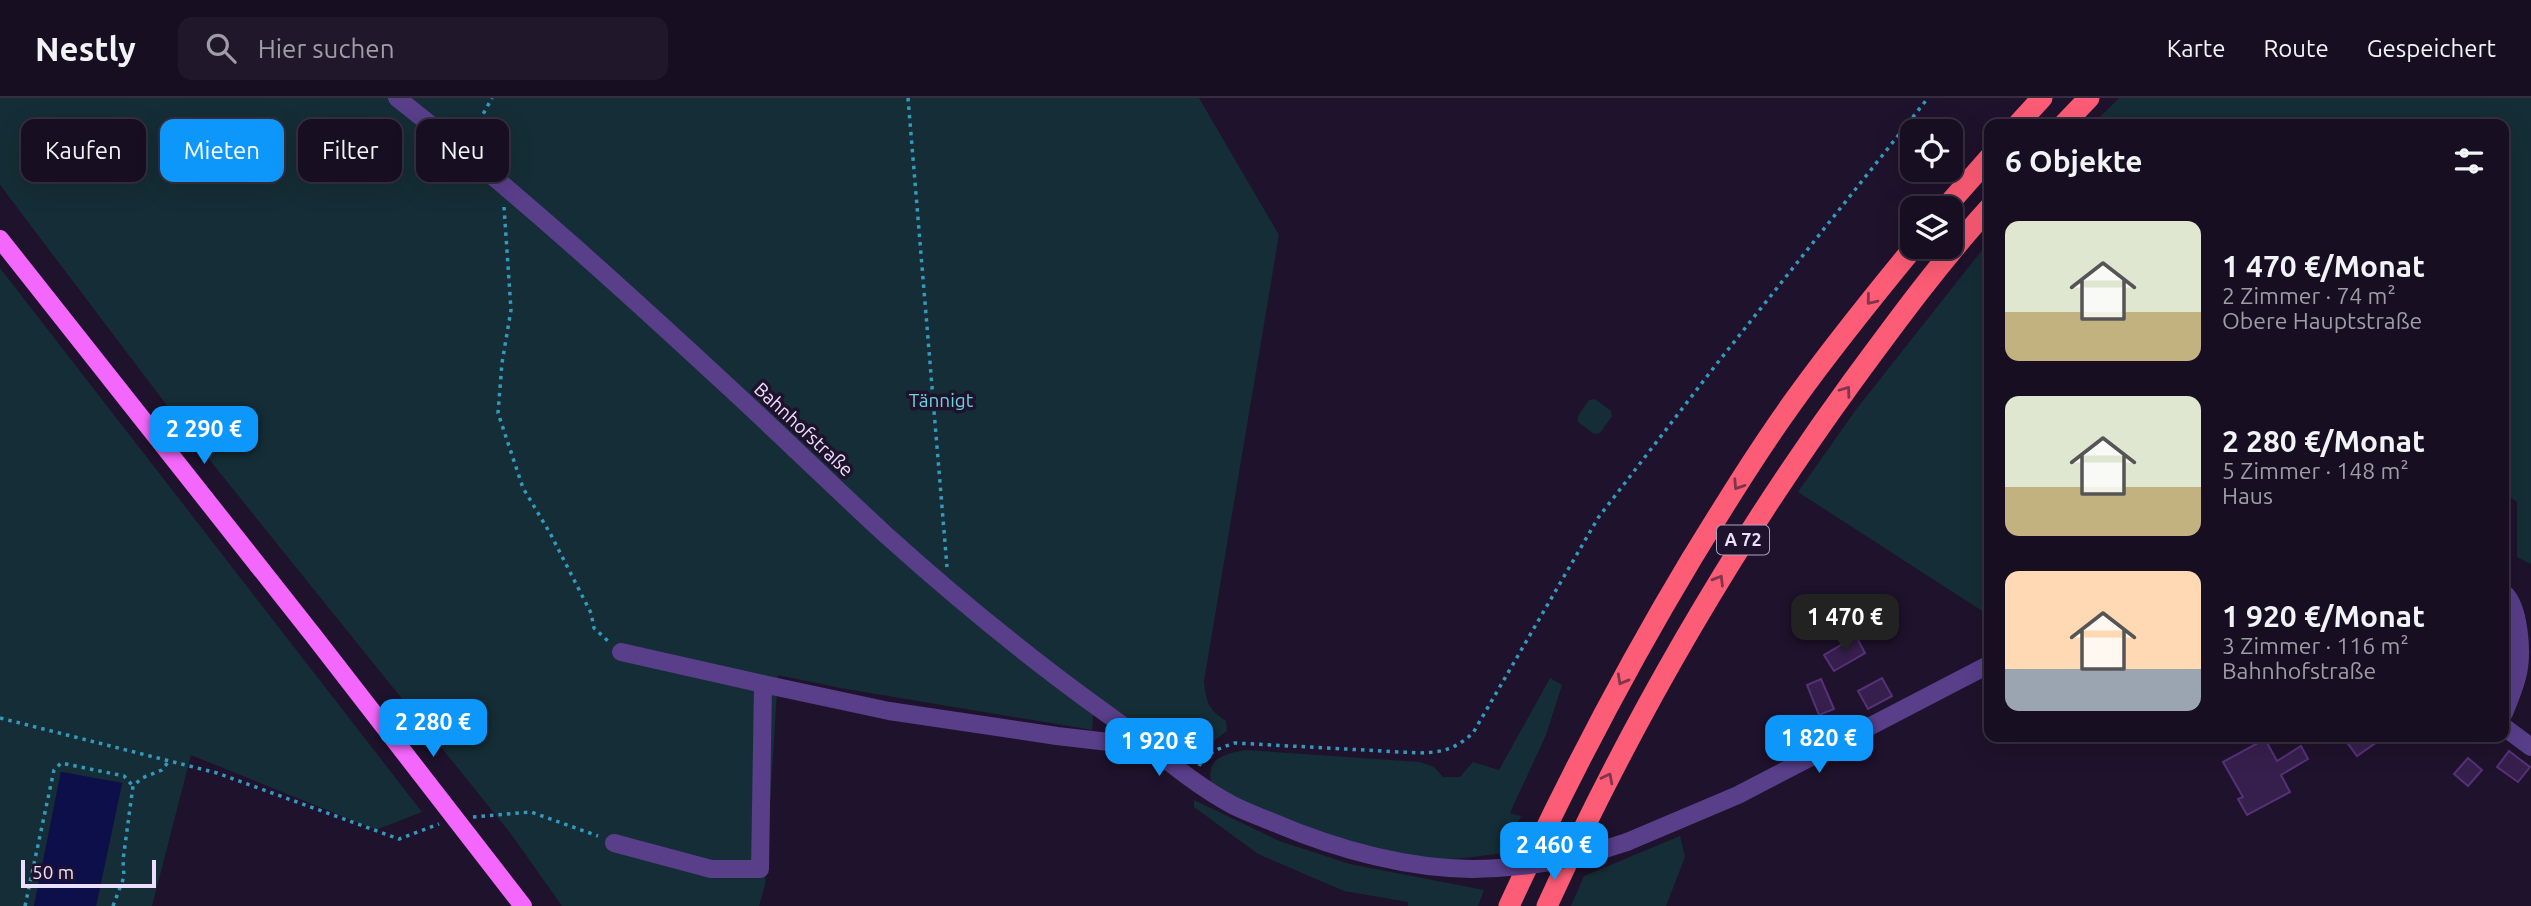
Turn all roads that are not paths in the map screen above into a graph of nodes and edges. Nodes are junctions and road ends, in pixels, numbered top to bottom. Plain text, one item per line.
1 (397, 98) edge
2 (2042, 98) edge
3 (2089, 98) edge
4 (2023, 119) edge
5 (2069, 119) edge
6 (1984, 164) edge
7 (1956, 196) edge
8 (1984, 214) edge
9 (0, 239) edge
10 (1904, 259) edge
11 (2509, 600) edge
12 (621, 652) road end
13 (1984, 667) edge
14 (763, 684) junction
15 (2509, 697) edge
16 (2509, 731) edge
17 (1153, 747) junction
18 (2531, 747) edge
19 (614, 843) road end
20 (523, 906) edge
21 (1509, 906) edge
22 (1547, 906) edge

1 - 17 street, Bahnhofstraße
2 - 4 highway
3 - 5 highway
6 - 7 highway
22 -> 8 highway, A 72
9 - 20 main road
10 -> 21 highway, A 72
11 - 15 street
12 - 14 street
13 - 17 street, Bahnhofstraße, bridge
14 - 17 street
14 - 19 street
16 - 18 street

